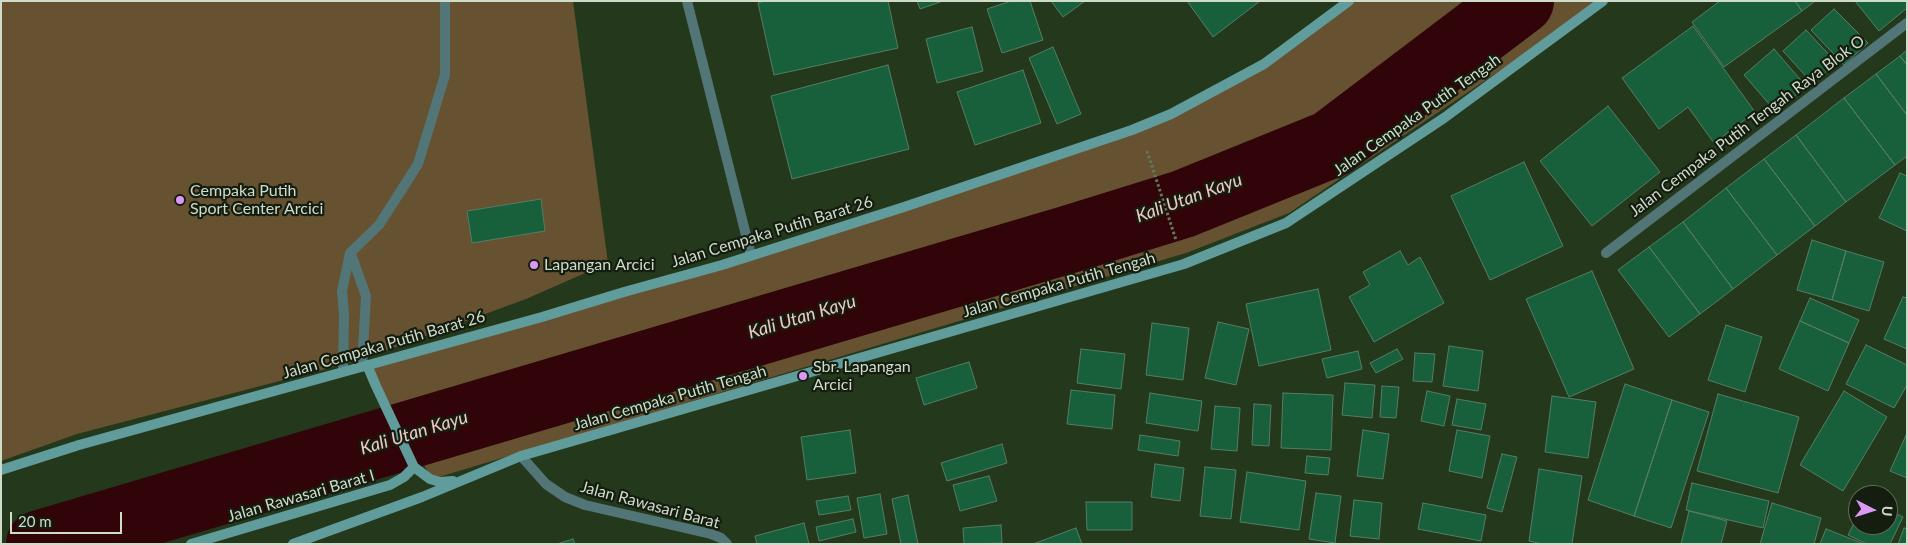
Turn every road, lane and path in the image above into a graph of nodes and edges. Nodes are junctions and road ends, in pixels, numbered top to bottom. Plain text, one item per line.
1 (445, 1) edge
2 (687, 1) edge
3 (1350, 1) edge
4 (1603, 1) edge
5 (1907, 23) edge
6 (1154, 171) dead end
7 (1173, 230) dead end
8 (350, 253) junction
9 (1606, 253) dead end
10 (751, 255) junction
11 (365, 366) junction
12 (343, 371) junction
13 (521, 456) junction
14 (414, 467) junction
15 (1, 470) edge
16 (467, 479) junction
17 (191, 544) edge
18 (293, 544) edge
19 (727, 544) edge

1 - 8 street
2 - 10 street
3 - 10 street, Jalan Cempaka Putih Barat 26
4 - 13 street, Jalan Cempaka Putih Tengah
5 - 9 street, Jalan Cempaka Putih Tengah Raya Blok O
6 - 7 path
8 - 11 street
8 - 12 street
10 - 11 street, Jalan Cempaka Putih Barat 26
11 - 12 street, Jalan Cempaka Putih Barat 26
11 - 14 street
12 - 15 street, Jalan Cempaka Putih Barat 26
13 - 16 street, Jalan Cempaka Putih Tengah
13 - 19 street, Jalan Rawasari Barat
14 - 16 street
14 - 17 street, Jalan Rawasari Barat I
16 - 18 street

